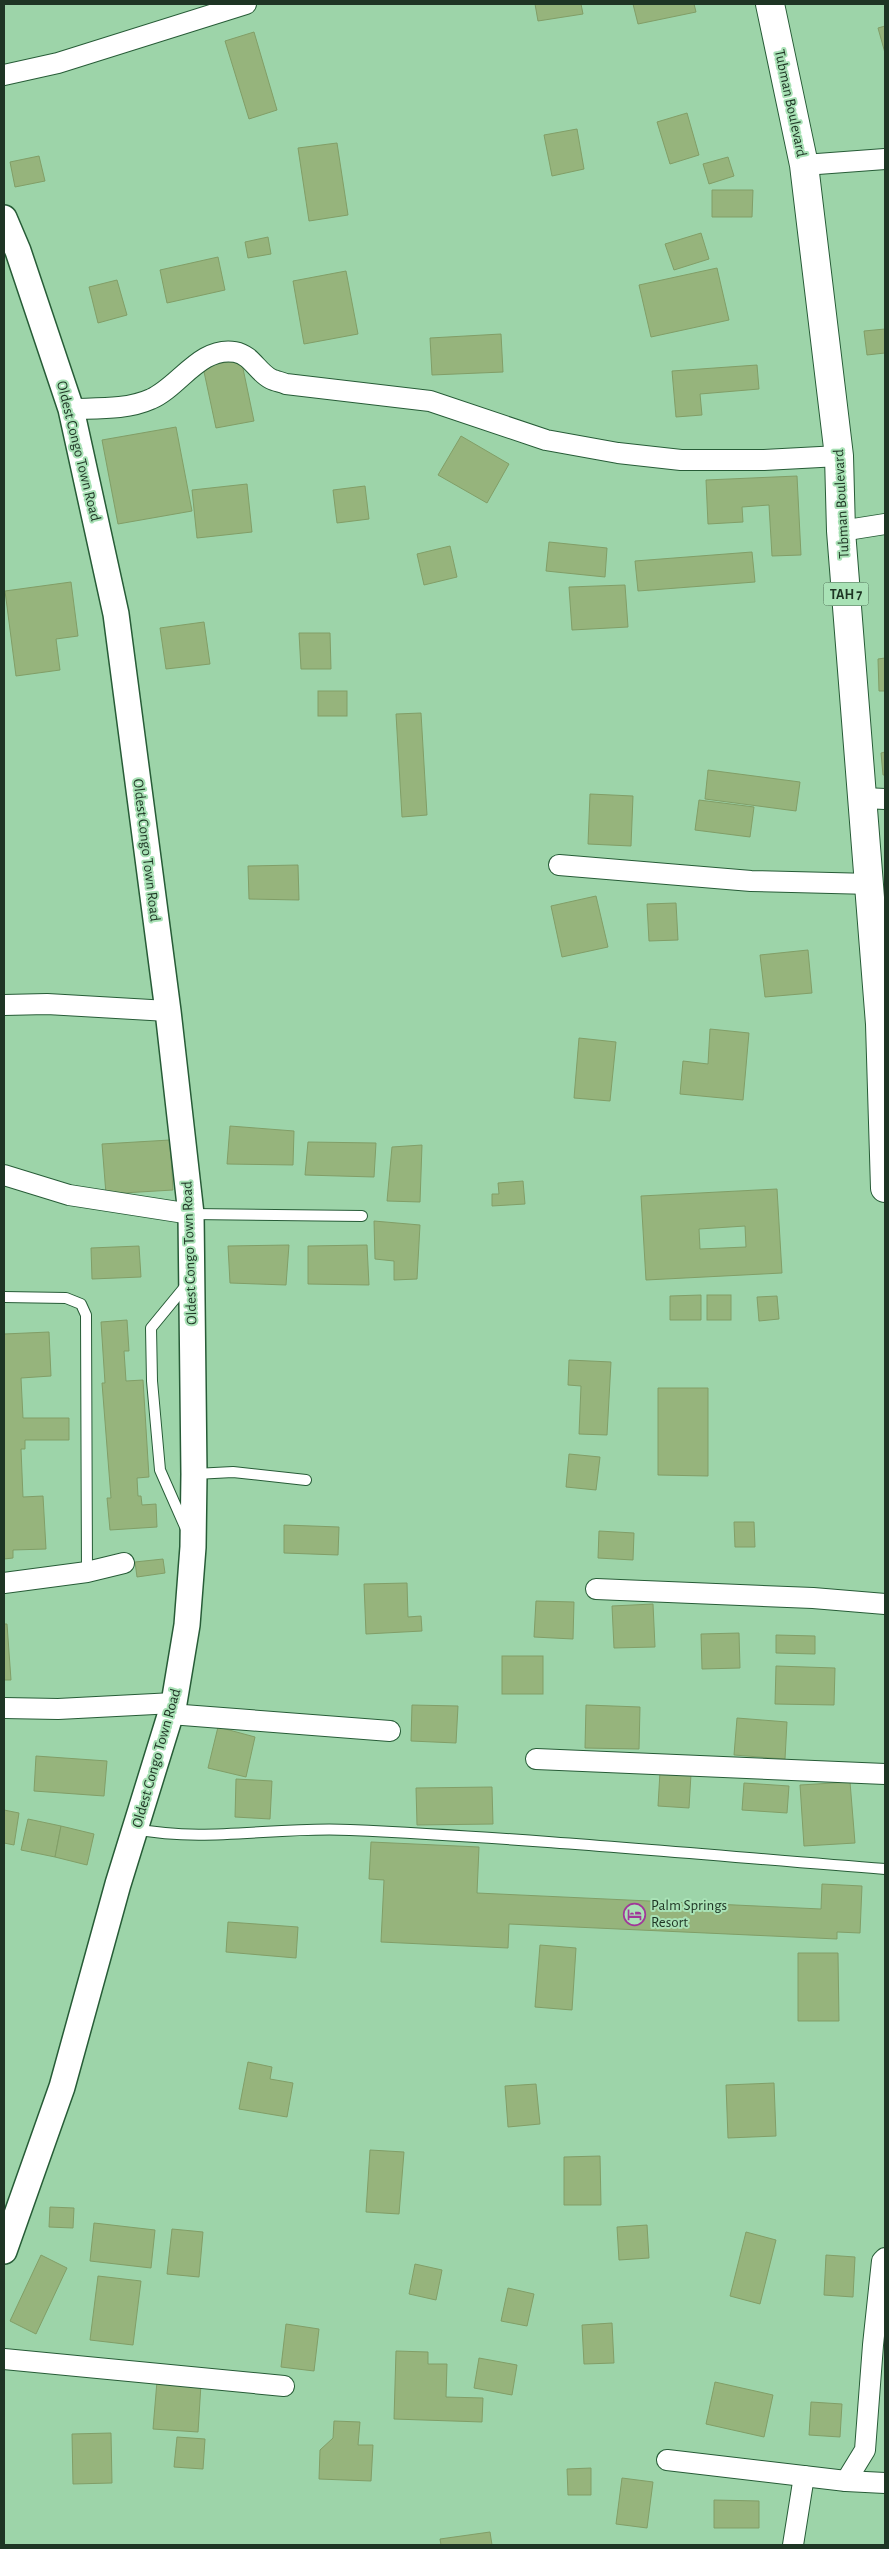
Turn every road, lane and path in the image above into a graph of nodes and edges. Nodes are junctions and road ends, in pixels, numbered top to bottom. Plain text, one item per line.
1 (246, 4) edge
2 (770, 4) edge
3 (4, 75) edge
4 (885, 158) edge
5 (804, 165) junction
6 (4, 218) edge
7 (71, 408) junction
8 (839, 456) junction
9 (885, 524) edge
10 (841, 531) junction
11 (874, 799) edge
12 (559, 865) dead end
13 (871, 884) junction
14 (4, 1005) edge
15 (168, 1011) junction
16 (883, 1025) edge
17 (4, 1175) edge
18 (885, 1188) edge
19 (191, 1214) junction
20 (362, 1216) dead end
21 (192, 1278) junction
22 (4, 1297) edge
23 (194, 1474) junction
24 (306, 1480) dead end
25 (194, 1547) junction
26 (124, 1563) dead end
27 (87, 1572) junction
28 (4, 1583) edge
29 (596, 1589) dead end
30 (885, 1604) edge
31 (4, 1708) edge
32 (172, 1709) junction
33 (390, 1730) dead end
34 (536, 1759) dead end
35 (885, 1774) edge
36 (135, 1829) junction
37 (885, 1869) edge
38 (4, 2251) edge
39 (885, 2258) edge
40 (4, 2359) edge
41 (284, 2386) dead end
42 (667, 2460) dead end
43 (804, 2476) junction
44 (846, 2481) junction
45 (885, 2483) edge
46 (793, 2545) edge

1 - 3 street
2 - 5 highway, Tubman Boulevard / TAH 7
4 - 5 street
5 - 8 highway, Tubman Boulevard / TAH 7
6 - 7 street, Oldest Congo Town Road
7 - 8 street
7 - 15 street, Oldest Congo Town Road
8 - 10 highway, Tubman Boulevard / TAH 7
9 - 10 street
10 - 11 highway, Tubman Boulevard / TAH 7
11 - 13 highway, Tubman Boulevard / TAH 7
12 - 13 street
13 - 16 highway, Tubman Boulevard / TAH 7
14 - 15 street
15 - 19 street, Oldest Congo Town Road
16 - 18 highway, Tubman Boulevard / TAH 7
17 - 19 street
19 - 20 lane
19 - 21 street, Oldest Congo Town Road
21 - 23 street, Oldest Congo Town Road
21 - 25 lane
22 - 27 lane
23 - 24 lane
23 - 25 street, Oldest Congo Town Road
25 - 32 street, Oldest Congo Town Road
26 - 27 street
27 - 28 street
29 - 30 street
31 - 32 street
32 - 33 street
32 - 36 street, Oldest Congo Town Road
34 - 35 street
36 - 37 lane
36 - 38 street, Oldest Congo Town Road
39 - 44 street
40 - 41 street
42 - 43 street
43 - 44 street
43 - 46 street
44 - 45 street

